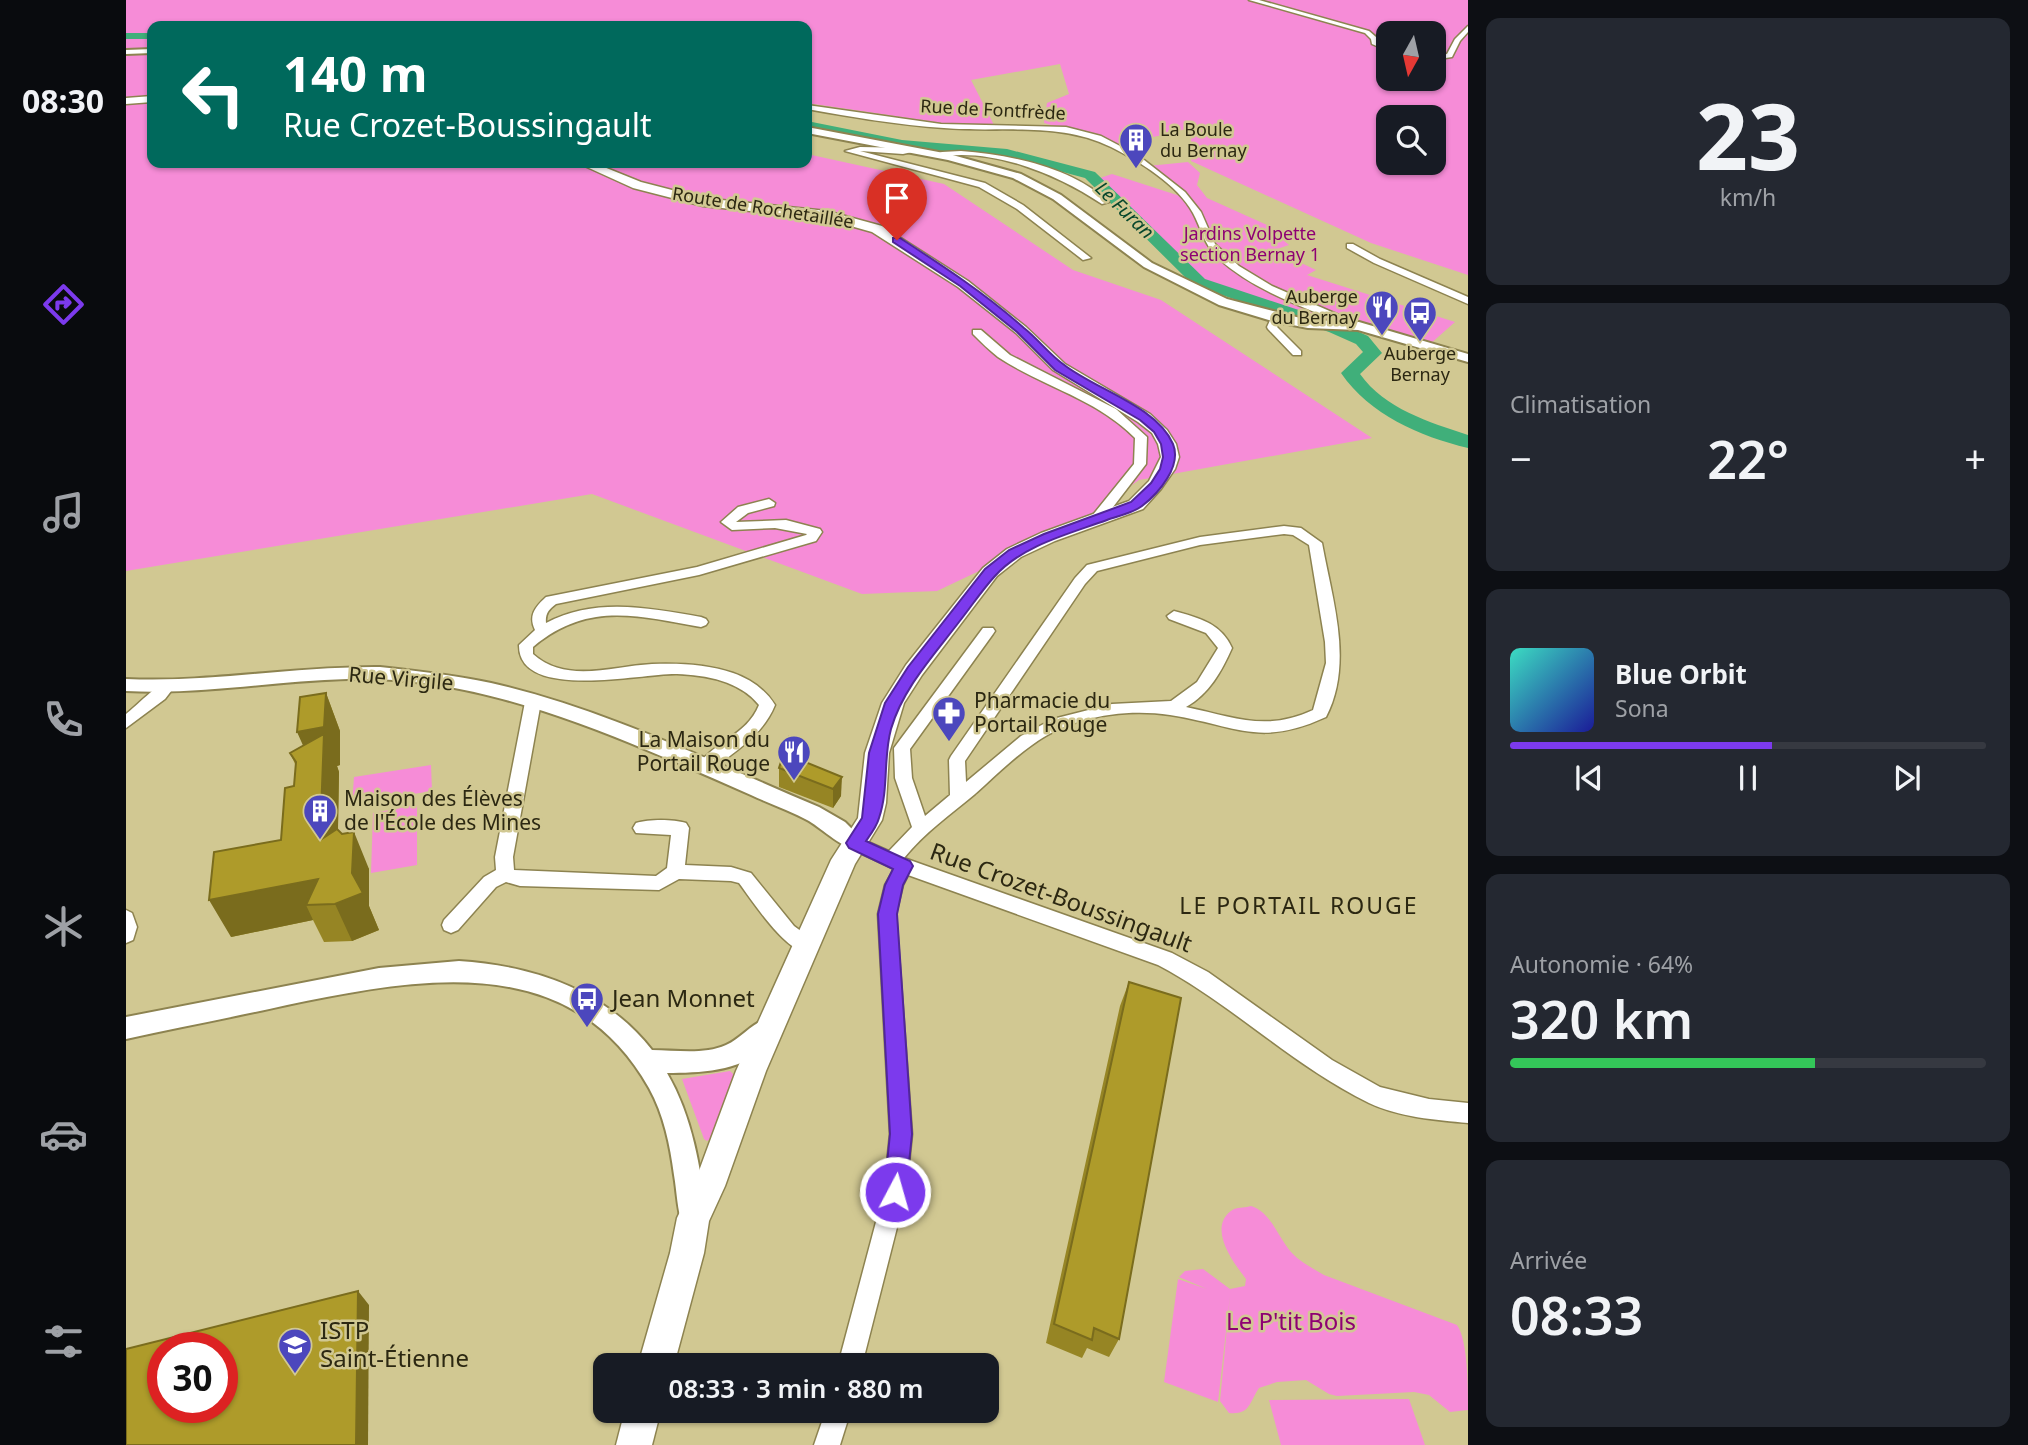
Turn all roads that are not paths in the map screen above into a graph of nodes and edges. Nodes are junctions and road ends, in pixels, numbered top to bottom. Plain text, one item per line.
1 (1252, 0) edge
2 (1468, 28) edge
3 (1376, 44) edge
4 (147, 51) edge
5 (126, 52) edge
6 (1446, 56) edge
7 (147, 100) edge
8 (126, 102) edge
9 (812, 108) edge
10 (812, 131) edge
11 (909, 150) junction
12 (937, 155) junction
13 (596, 168) edge
14 (1105, 202) dead end
15 (1350, 246) dead end
16 (1086, 258) dead end
17 (1468, 300) edge
18 (1276, 318) junction
19 (1359, 326) junction
20 (977, 332) dead end
21 (1297, 353) dead end
22 (1468, 358) edge
23 (769, 503) dead end
24 (1095, 522) junction
25 (1174, 616) dead end
26 (701, 622) dead end
27 (541, 629) junction
28 (988, 631) dead end
29 (126, 685) edge
30 (167, 686) junction
31 (533, 702) junction
32 (1166, 709) junction
33 (126, 722) edge
34 (705, 767) junction
35 (959, 798) junction
36 (921, 827) junction
37 (642, 828) dead end
38 (855, 843) junction
39 (898, 863) junction
40 (676, 872) junction
41 (505, 874) junction
42 (126, 918) edge
43 (451, 925) dead end
44 (126, 935) edge
45 (806, 946) junction
46 (772, 1022) junction
47 (126, 1028) edge
48 (646, 1062) junction
49 (1468, 1113) edge
50 (693, 1218) junction
51 (659, 1353) edge
52 (853, 1353) edge
53 (640, 1423) edge
54 (835, 1423) edge
55 (634, 1445) edge
56 (827, 1445) edge

1 - 3 street
2 - 6 street
4 - 5 street
7 - 8 main road
9 - 19 street, Rue de Fontfrède
10 - 11 street
11 - 12 street
11 - 16 street
12 - 14 street
12 - 18 street
13 - 24 main road, Route de Rochetaillée
15 - 17 street
18 - 19 street
18 - 21 street
19 - 22 street
20 - 24 street
23 - 27 street
24 - 38 main road, Route de Rochetaillée
25 - 32 street
26 - 27 street
27 - 34 street
28 - 36 street
29 - 30 street, Rue Virgile
30 - 31 street, Rue Virgile
30 - 33 street
31 - 34 street, Rue Virgile
31 - 41 street
32 - 35 street
32 - 35 street
34 - 38 street, Rue Virgile
35 - 36 street
36 - 39 street
37 - 40 street
38 - 39 street, Rue Crozet-Boussingault
38 - 45 main road, Route de Rochetaillée
39 - 49 street, Rue Crozet-Boussingault
39 - 52 street
40 - 41 street
40 - 45 street
41 - 43 street
42 - 44 street
45 - 46 main road, Route de Rochetaillée
46 - 48 street
46 - 50 main road, Route de Rochetaillée
47 - 48 street
48 - 50 street
50 - 51 main road
53 - 55 main road
54 - 56 street

